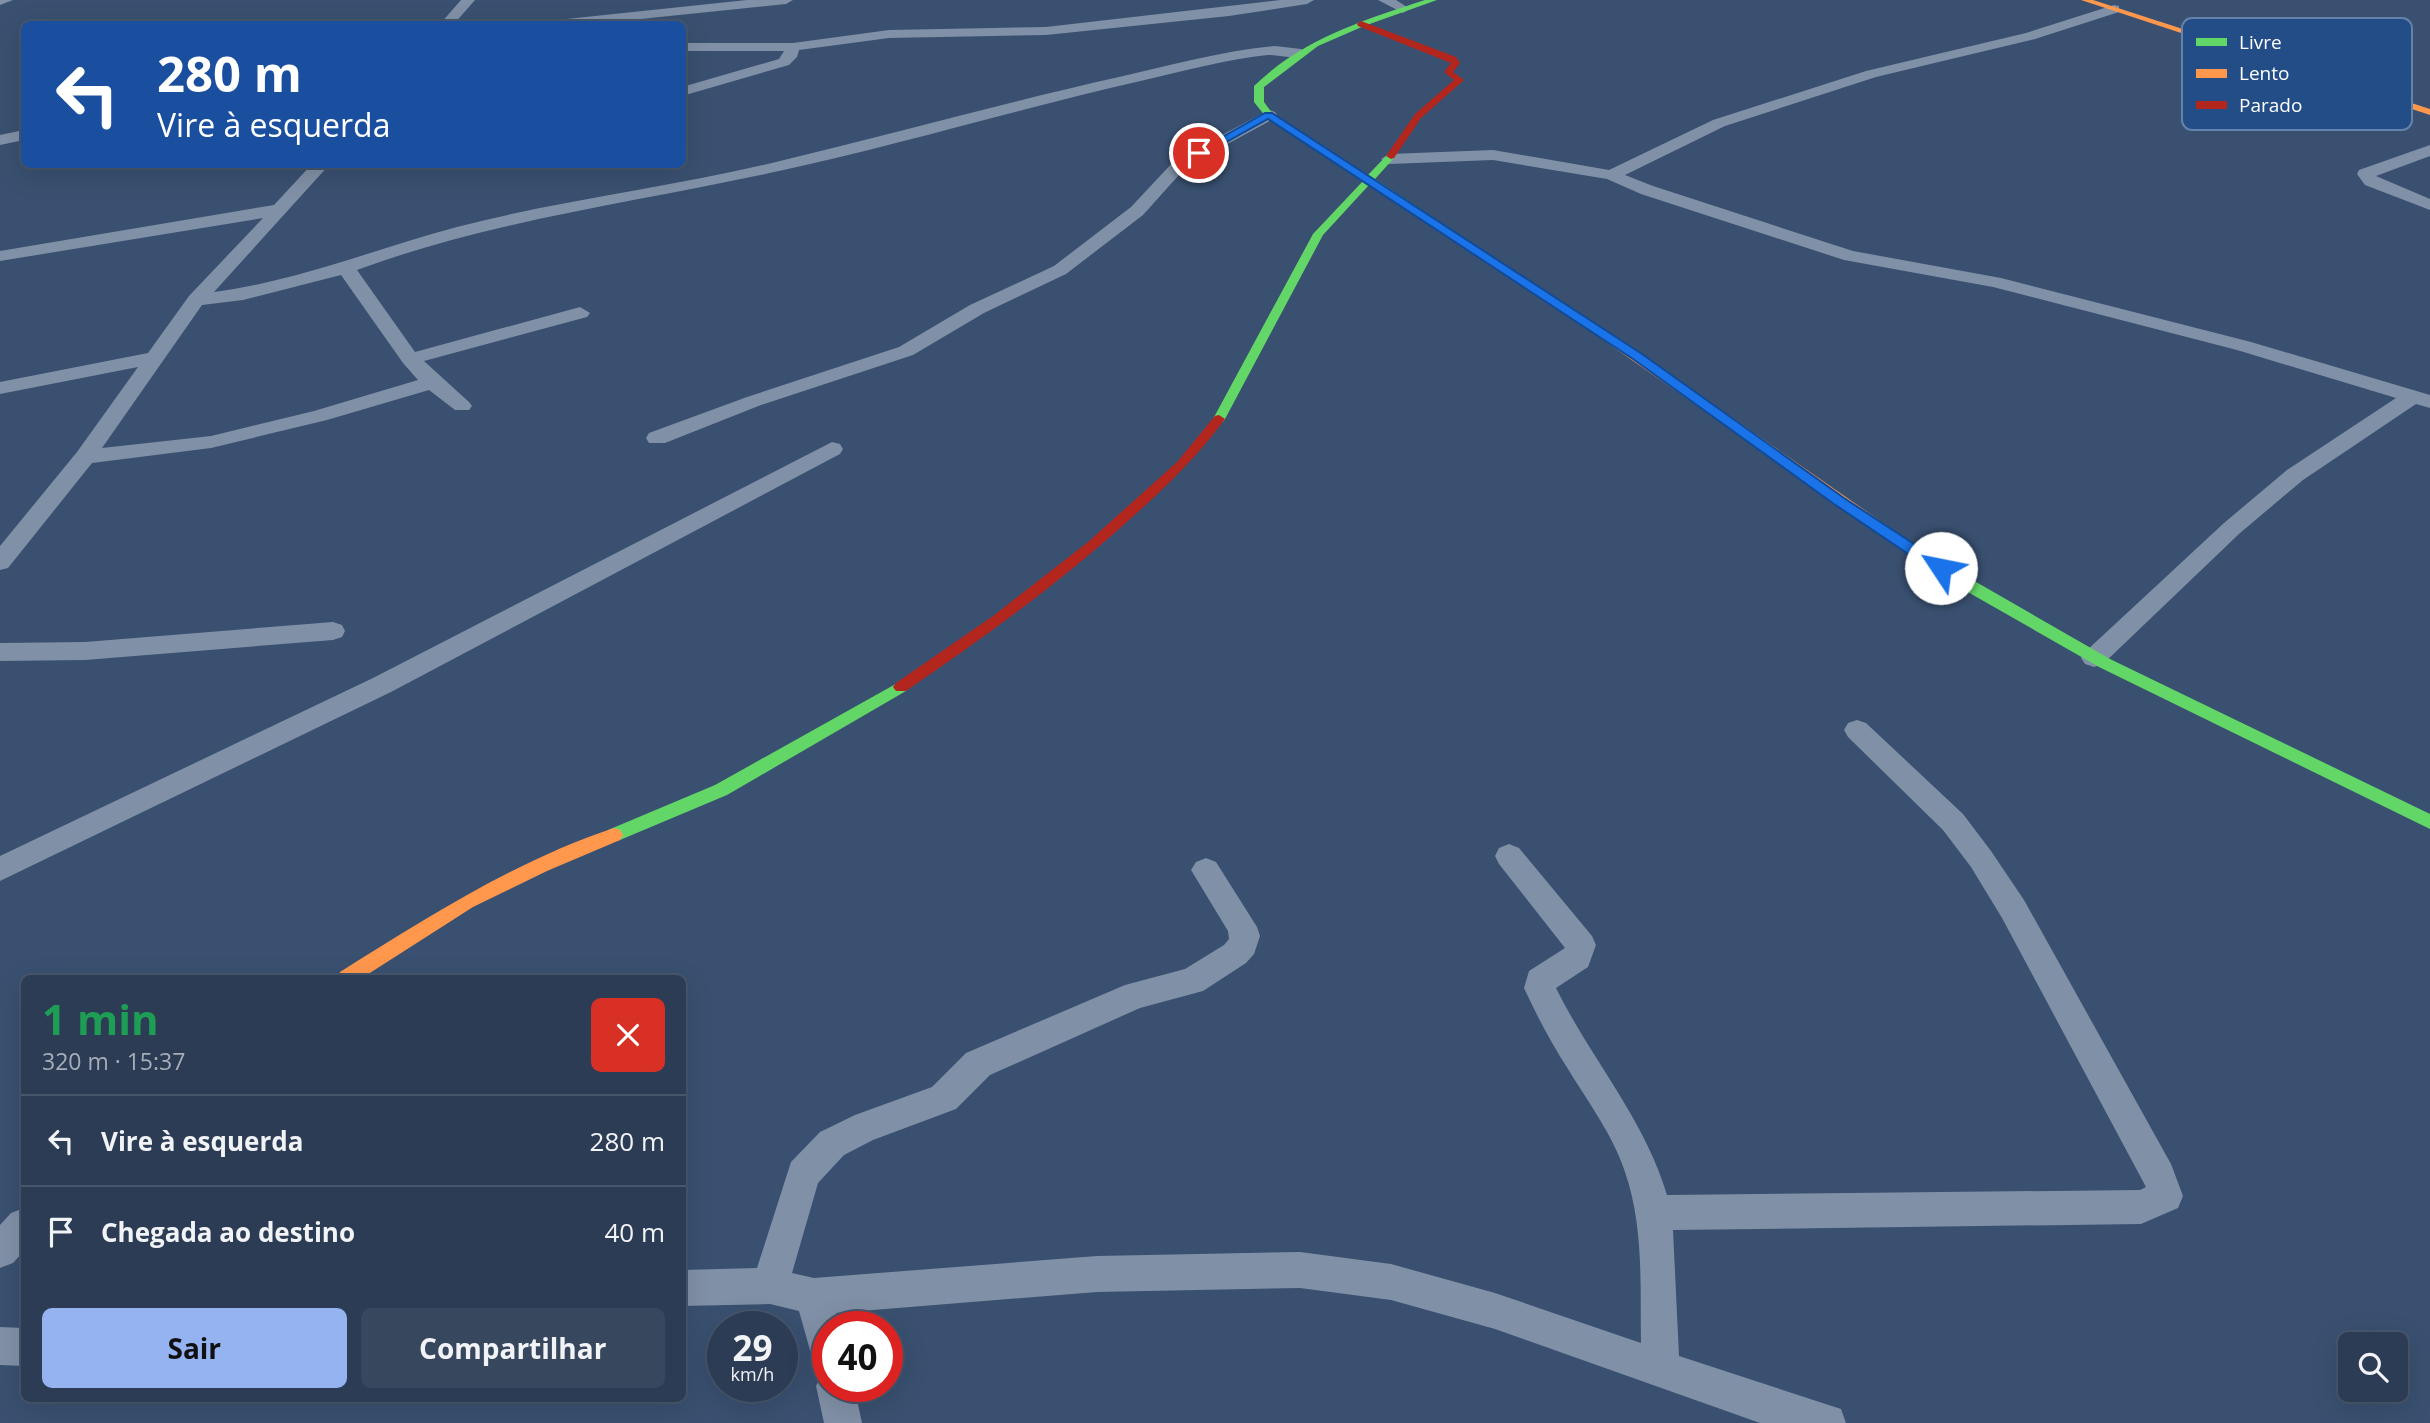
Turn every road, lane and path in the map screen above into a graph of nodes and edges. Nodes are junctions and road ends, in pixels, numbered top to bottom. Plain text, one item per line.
1 (6, 0) edge
2 (468, 0) edge
3 (786, 0) edge
4 (1307, 0) edge
5 (1385, 0) edge
6 (1433, 0) edge
7 (2087, 0) edge
8 (0, 1) edge
9 (1404, 9) junction
10 (2114, 9) junction
11 (450, 21) edge
12 (571, 21) edge
13 (1361, 24) junction
14 (2182, 31) edge
15 (686, 47) edge
16 (793, 47) junction
17 (1301, 53) junction
18 (686, 91) edge
19 (2412, 94) edge
20 (2430, 100) edge
21 (2412, 106) edge
22 (2430, 112) edge
23 (1269, 115) junction
24 (21, 136) edge
25 (0, 140) edge
26 (2430, 150) edge
27 (1389, 159) junction
28 (318, 168) edge
29 (1611, 175) junction
30 (1368, 181) junction
31 (2430, 205) edge
32 (276, 210) junction
33 (0, 256) edge
34 (346, 268) junction
35 (196, 300) junction
36 (580, 313) dead end
37 (155, 358) junction
38 (410, 359) junction
39 (432, 382) junction
40 (0, 388) edge
41 (2420, 400) edge
42 (462, 406) dead end
43 (657, 439) dead end
44 (832, 450) dead end
45 (85, 457) junction
46 (0, 562) edge
47 (333, 631) dead end
48 (0, 652) edge
49 (2094, 658) junction
50 (1857, 730) dead end
51 (2430, 822) edge
52 (1509, 856) dead end
53 (0, 869) edge
54 (1206, 870) dead end
55 (352, 975) edge
56 (1654, 1213) junction
57 (21, 1229) edge
58 (0, 1250) edge
59 (770, 1286) junction
60 (686, 1287) edge
61 (814, 1296) junction
62 (818, 1311) edge
63 (0, 1346) edge
64 (21, 1347) edge
65 (1660, 1367) junction
66 (838, 1402) edge
67 (843, 1423) edge
68 (1827, 1423) edge

1 - 8 street
2 - 11 street
3 - 12 street
4 - 16 street
5 - 9 street
6 - 9 street
7 - 10 street
9 - 13 street
10 - 14 street
10 - 29 street
13 - 17 street
13 - 27 street
15 - 16 street
16 - 18 street
17 - 23 street
17 - 34 street
19 - 20 street
21 - 22 street
23 - 30 street
23 - 43 street
24 - 25 street
26 - 31 street
27 - 29 street
27 - 30 street
28 - 32 street
29 - 41 street
30 - 49 street
30 - 55 street
32 - 33 street
32 - 35 street
34 - 35 street
34 - 38 street
35 - 37 street
36 - 38 street
37 - 40 street
37 - 45 street
38 - 39 street
39 - 42 street
39 - 45 street
41 - 49 street
44 - 53 street
45 - 46 street
47 - 48 street
49 - 51 street
50 - 56 street
52 - 56 street
54 - 59 street
56 - 65 street
57 - 58 street
59 - 60 street
59 - 61 street
61 - 62 street
61 - 65 street
63 - 64 street
65 - 68 street
66 - 67 street

